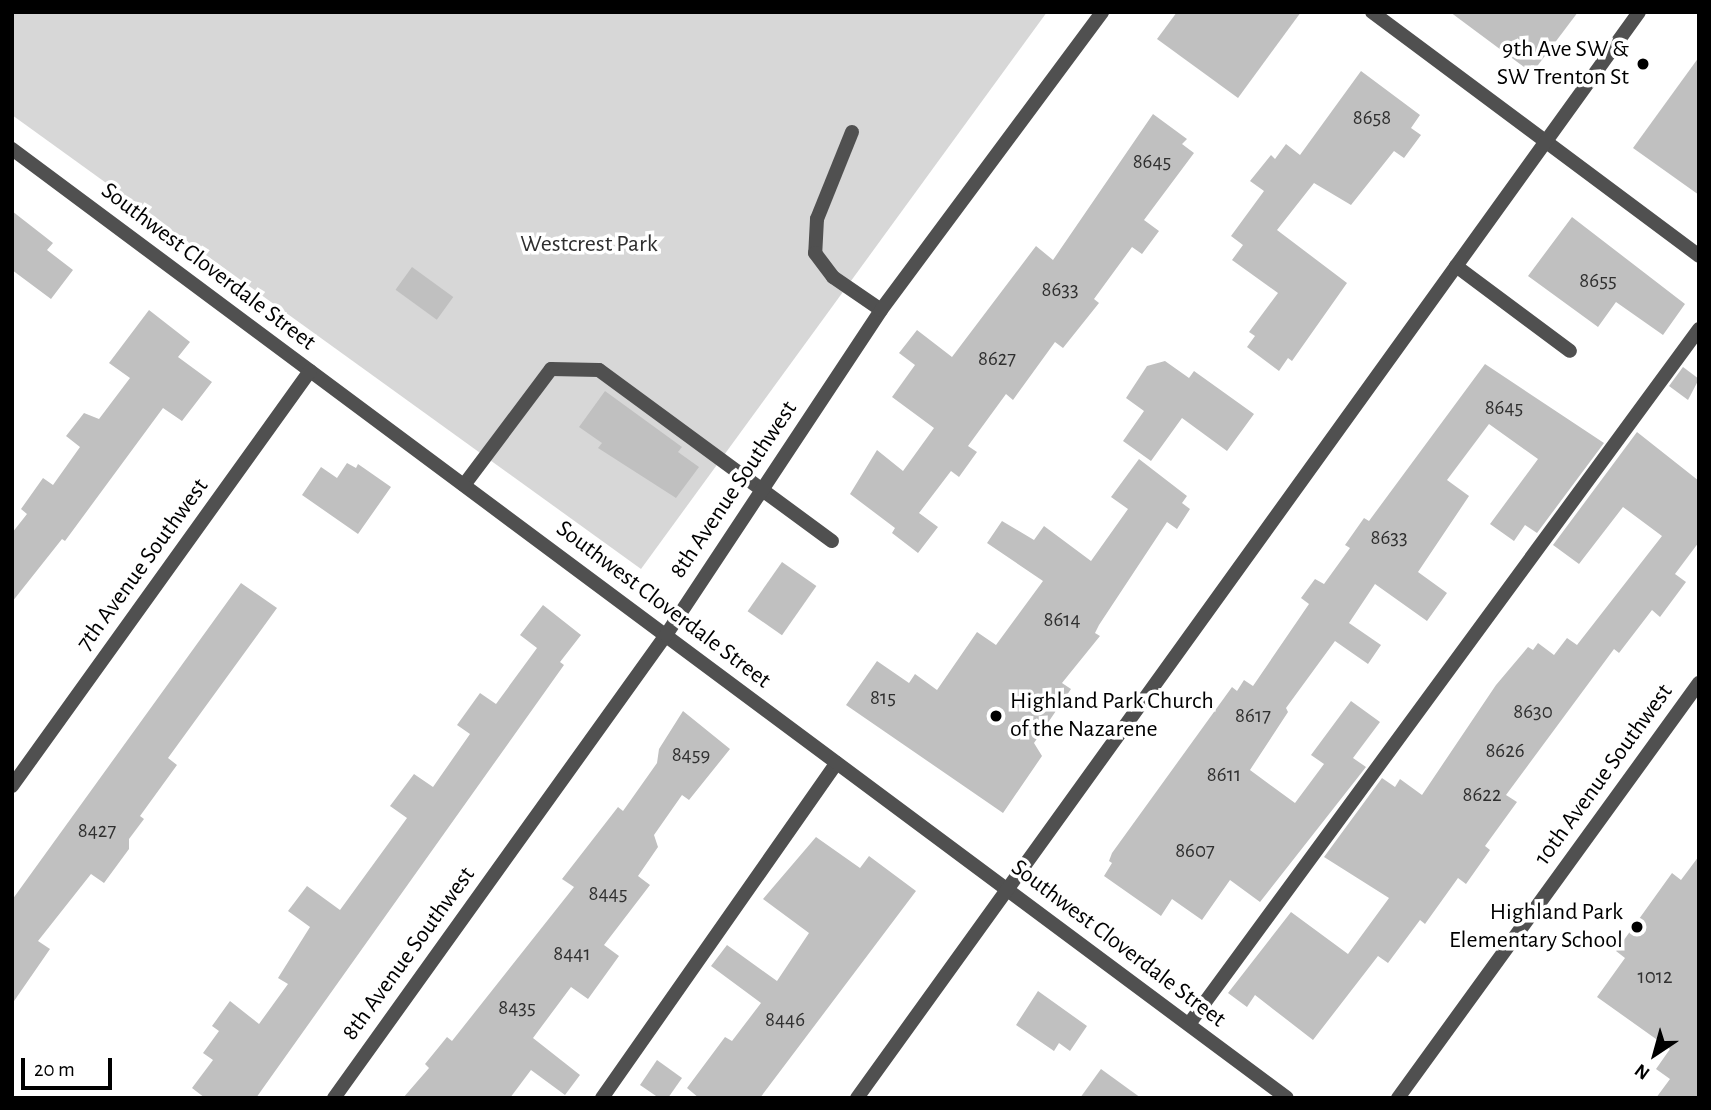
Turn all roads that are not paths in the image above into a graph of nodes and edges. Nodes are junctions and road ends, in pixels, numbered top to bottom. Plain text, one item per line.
1 (1102, 12) edge
2 (1372, 12) edge
3 (1639, 12) edge
4 (852, 132) dead end
5 (1546, 141) junction
6 (12, 149) edge
7 (1699, 256) edge
8 (1456, 266) junction
9 (881, 310) junction
10 (1699, 329) edge
11 (1570, 351) dead end
12 (310, 371) junction
13 (464, 485) junction
14 (761, 490) junction
15 (832, 541) dead end
16 (666, 635) junction
17 (1699, 683) edge
18 (836, 763) junction
19 (12, 786) edge
20 (1006, 889) junction
21 (1189, 1024) junction
22 (334, 1098) edge
23 (602, 1098) edge
24 (856, 1098) edge
25 (1287, 1098) edge
26 (1398, 1098) edge

1 - 9 street, 8th Avenue Southwest
2 - 5 street
3 - 5 street
4 - 9 street
5 - 7 street
5 - 8 street
6 - 12 street, Southwest Cloverdale Street
8 - 11 street
8 - 20 street
9 - 14 street, 8th Avenue Southwest
10 - 21 street
12 - 13 street, Southwest Cloverdale Street
12 - 19 street, 7th Avenue Southwest
13 - 14 street
13 - 16 street, Southwest Cloverdale Street
14 - 15 street
14 - 16 street, 8th Avenue Southwest
16 - 18 street, Southwest Cloverdale Street
16 - 22 street, 8th Avenue Southwest
17 - 26 street, 10th Avenue Southwest
18 - 20 street, Southwest Cloverdale Street
18 - 23 street
20 - 21 street, Southwest Cloverdale Street
20 - 24 street
21 - 25 street, Southwest Cloverdale Street

